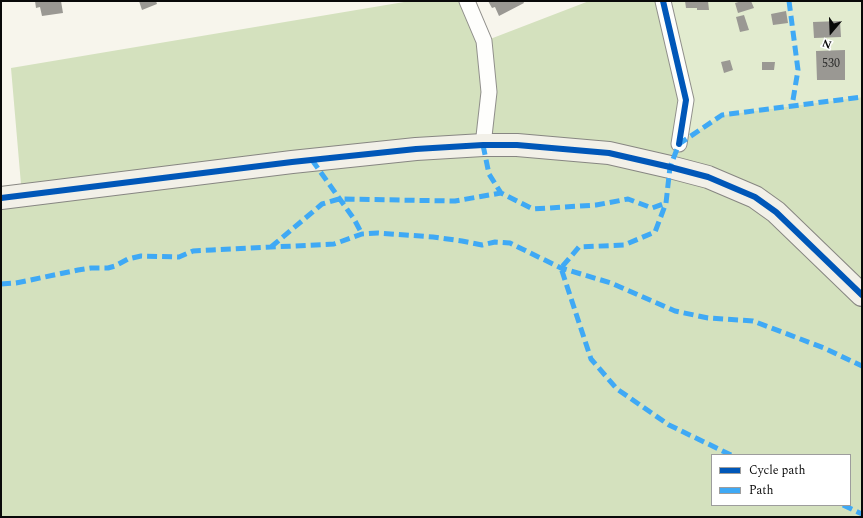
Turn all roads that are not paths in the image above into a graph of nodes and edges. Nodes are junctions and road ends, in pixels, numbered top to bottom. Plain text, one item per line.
1 (467, 1) edge
2 (663, 1) edge
3 (679, 144) dead end
4 (483, 145) junction
5 (1, 198) edge
6 (862, 295) edge

1 - 4 street
2 - 3 street
4 - 5 street
4 - 6 street

